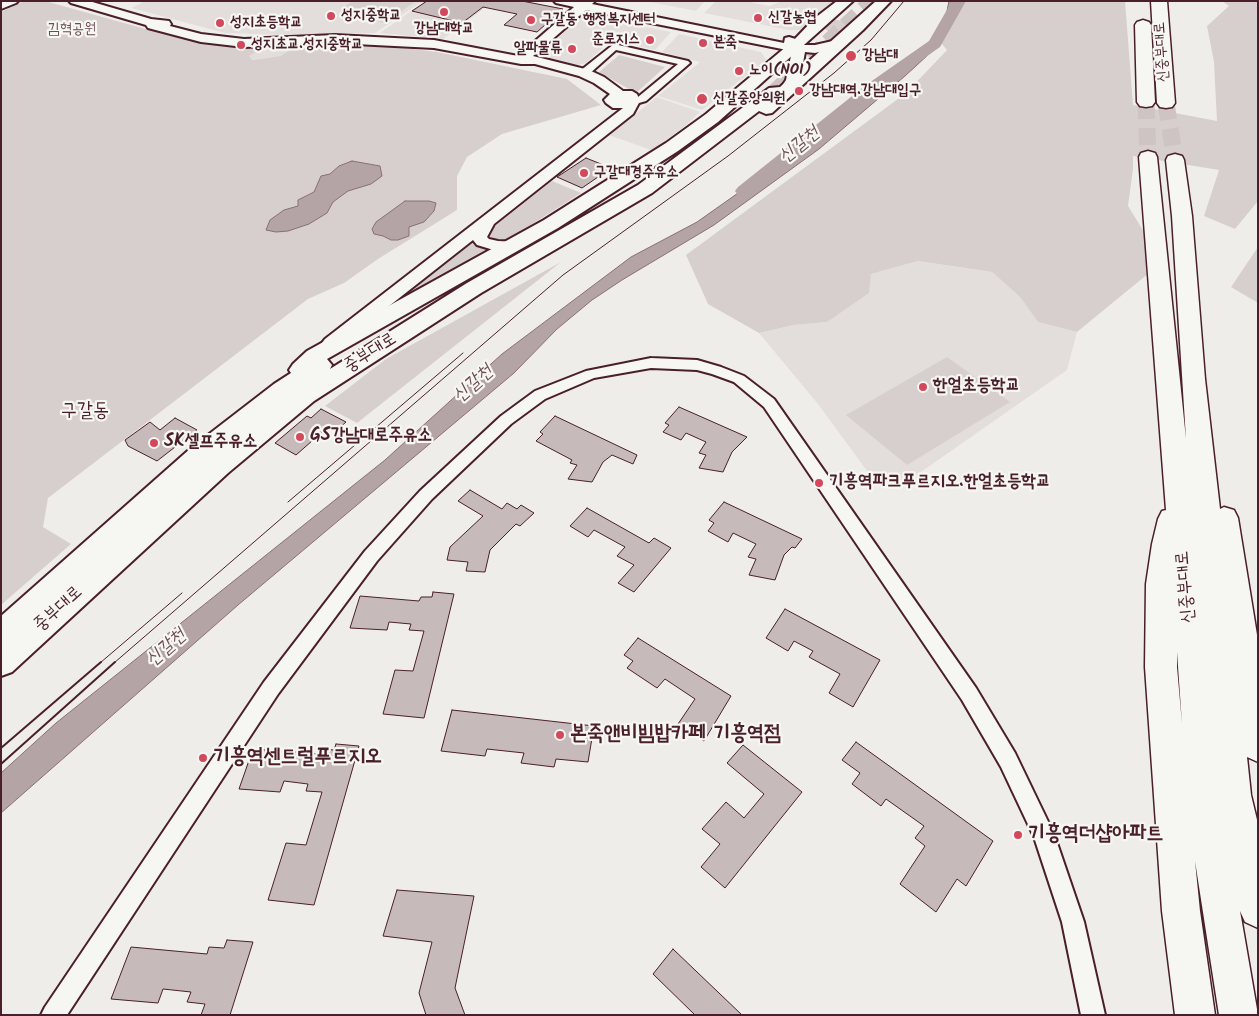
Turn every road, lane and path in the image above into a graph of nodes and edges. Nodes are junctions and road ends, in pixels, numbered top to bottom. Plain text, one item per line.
1 (12, 1) edge
2 (76, 1) edge
3 (560, 1) edge
4 (603, 1) edge
5 (846, 1) edge
6 (884, 1) edge
7 (1159, 1) edge
8 (586, 4) edge
9 (1, 6) edge
10 (617, 7) edge
11 (632, 7) junction
12 (1142, 10) dead end
13 (570, 18) junction
14 (816, 26) junction
15 (854, 31) junction
16 (748, 39) junction
17 (770, 40) junction
18 (837, 44) junction
19 (796, 46) junction
20 (521, 60) junction
21 (775, 63) junction
22 (562, 72) junction
23 (584, 73) junction
24 (773, 88) junction
25 (621, 99) junction
26 (1146, 102) tunnel mouth
27 (1166, 103) tunnel mouth
28 (600, 129) junction
29 (488, 220) junction
30 (512, 245) junction
31 (315, 356) junction
32 (1193, 379) junction
33 (282, 390) junction
34 (1178, 496) junction
35 (1, 634) edge
36 (1, 662) edge
37 (1258, 746) edge
38 (1258, 909) edge
39 (53, 1015) edge
40 (1093, 1015) edge
41 (1195, 1015) edge
42 (1239, 1015) edge

1 - 9 street
2 - 20 street
3 - 8 street
4 - 11 street
5 - 14 main road
6 - 15 main road
7 - 27 highway, 신중부대로
8 - 10 street
8 - 13 street
10 - 11 street
10 - 13 street
10 - 16 street
11 - 17 street
12 - 26 highway, 신중부대로
13 - 20 street
14 - 15 main road
14 - 17 street
14 - 19 main road
15 - 18 main road
16 - 17 street
16 - 21 street
17 - 19 street
18 - 19 street
18 - 24 main road
19 - 21 main road
19 - 24 street
20 - 22 street
20 - 23 street
21 - 24 main road
22 - 25 street
22 - 28 street
23 - 25 street
23 - 25 street
24 - 30 main road
24 - 33 main road, 중부대로
24 - 36 main road, 중부대로
25 - 28 street
28 - 29 street
29 - 30 street
29 - 31 street
30 - 31 main road
31 - 33 main road
32 - 34 highway, 신중부대로
32 - 37 highway
32 - 38 highway, 신중부대로
33 - 35 main road, 중부대로
34 - 41 highway
34 - 42 highway, 신중부대로
39 - 40 street

